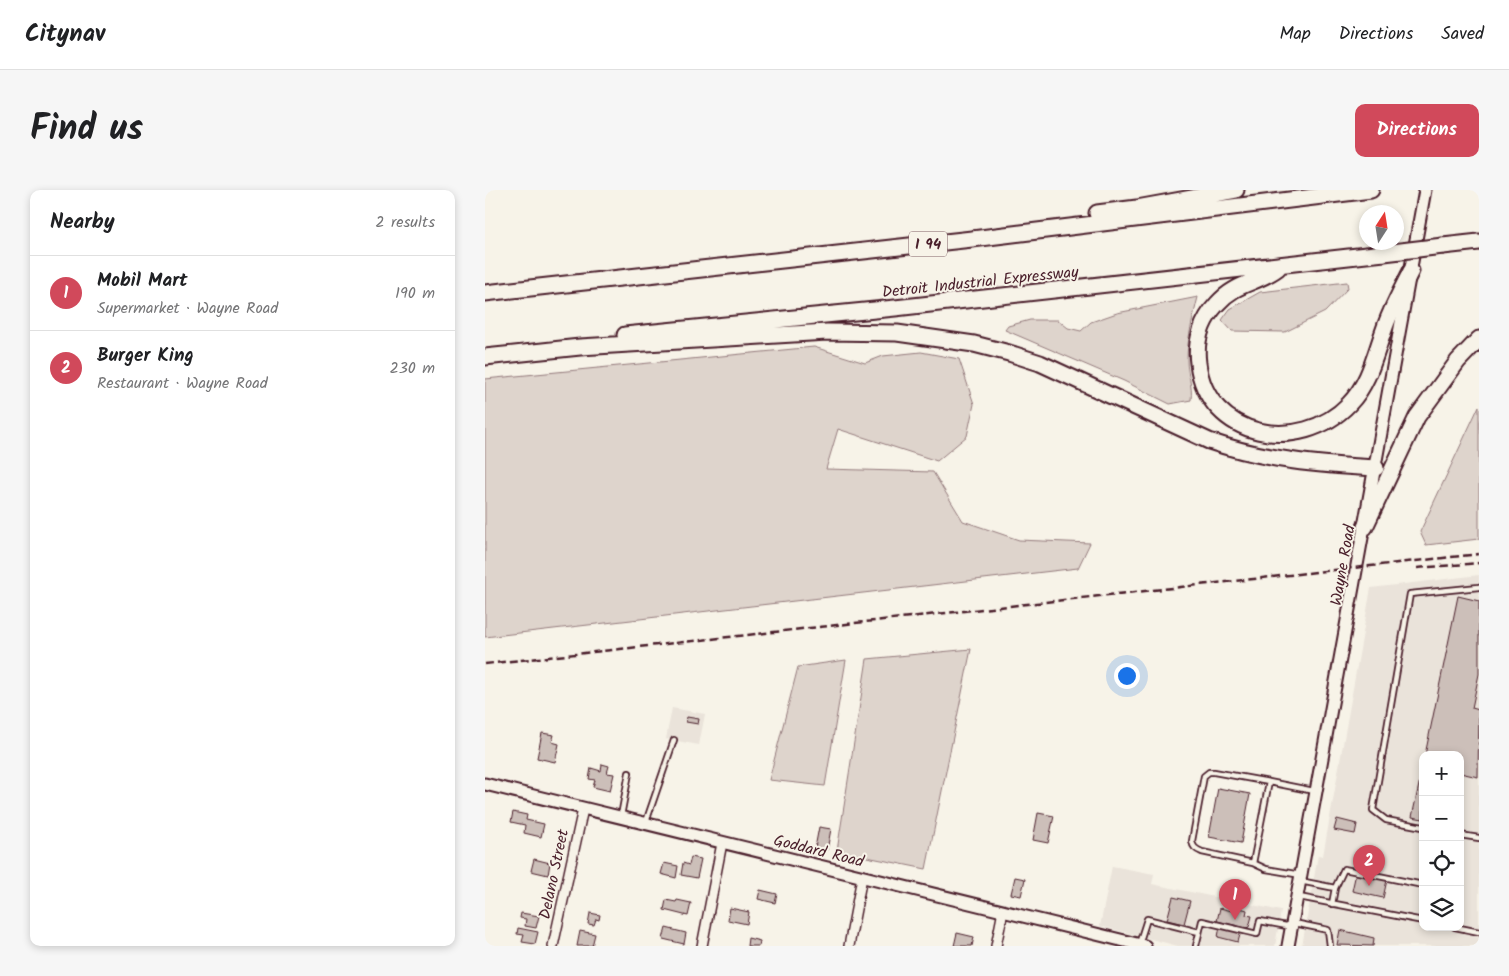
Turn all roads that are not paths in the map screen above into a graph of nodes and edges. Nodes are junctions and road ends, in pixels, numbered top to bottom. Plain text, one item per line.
1 (1236, 190) edge
2 (1371, 190) edge
3 (1425, 190) edge
4 (972, 239) junction
5 (1479, 242) edge
6 (1283, 265) junction
7 (1411, 271) junction
8 (485, 293) edge
9 (1479, 339) edge
10 (485, 349) edge
11 (485, 357) edge
12 (1376, 468) junction
13 (1365, 527) junction
14 (1479, 587) edge
15 (674, 740) dead end
16 (629, 773) dead end
17 (1269, 782) junction
18 (485, 784) edge
19 (1317, 792) junction
20 (583, 808) junction
21 (621, 817) junction
22 (645, 823) junction
23 (1419, 826) edge
24 (1464, 836) edge
25 (1479, 838) edge
26 (722, 843) junction
27 (1253, 863) junction
28 (862, 877) junction
29 (1301, 878) junction
30 (1419, 884) edge
31 (1335, 888) junction
32 (1297, 897) junction
33 (1333, 904) junction
34 (1003, 911) junction
35 (1419, 920) edge
36 (1292, 925) junction
37 (1464, 929) edge
38 (1199, 932) junction
39 (1479, 932) edge
40 (1142, 945) edge
41 (553, 946) edge
42 (702, 946) edge
43 (849, 946) edge
44 (997, 946) edge
45 (1196, 946) edge
46 (1288, 946) edge
47 (1330, 946) edge

1 - 4 highway
2 - 4 highway, I 94
3 - 7 main road, Wayne Road
4 - 8 highway, I 94
5 - 6 highway, Detroit Industrial Expressway, bridge
6 - 7 highway
6 - 10 highway, Detroit Industrial Expressway
7 - 12 main road, Wayne Road
9 - 13 highway
11 - 12 highway
12 - 13 main road, Wayne Road
13 - 19 main road, Wayne Road
14 - 23 lane
15 - 22 lane
16 - 21 lane
17 - 19 lane
17 - 27 lane
17 - 27 lane
18 - 20 main road, Goddard Road
19 - 29 main road, Wayne Road
20 - 21 main road, Goddard Road
20 - 41 street, Delano Street
21 - 22 main road, Goddard Road
22 - 26 main road, Goddard Road
24 - 25 lane
26 - 28 main road, Goddard Road
26 - 42 street
27 - 29 lane
28 - 34 main road, Goddard Road
28 - 43 street
29 - 31 lane
29 - 32 main road, Wayne Road
30 - 31 lane
31 - 33 lane
32 - 33 lane
32 - 36 main road, Wayne Road
33 - 35 lane
34 - 40 main road, Goddard Road
34 - 44 street
36 - 38 lane
36 - 46 main road, Wayne Road
36 - 47 lane
37 - 39 lane
38 - 40 lane
38 - 45 lane

